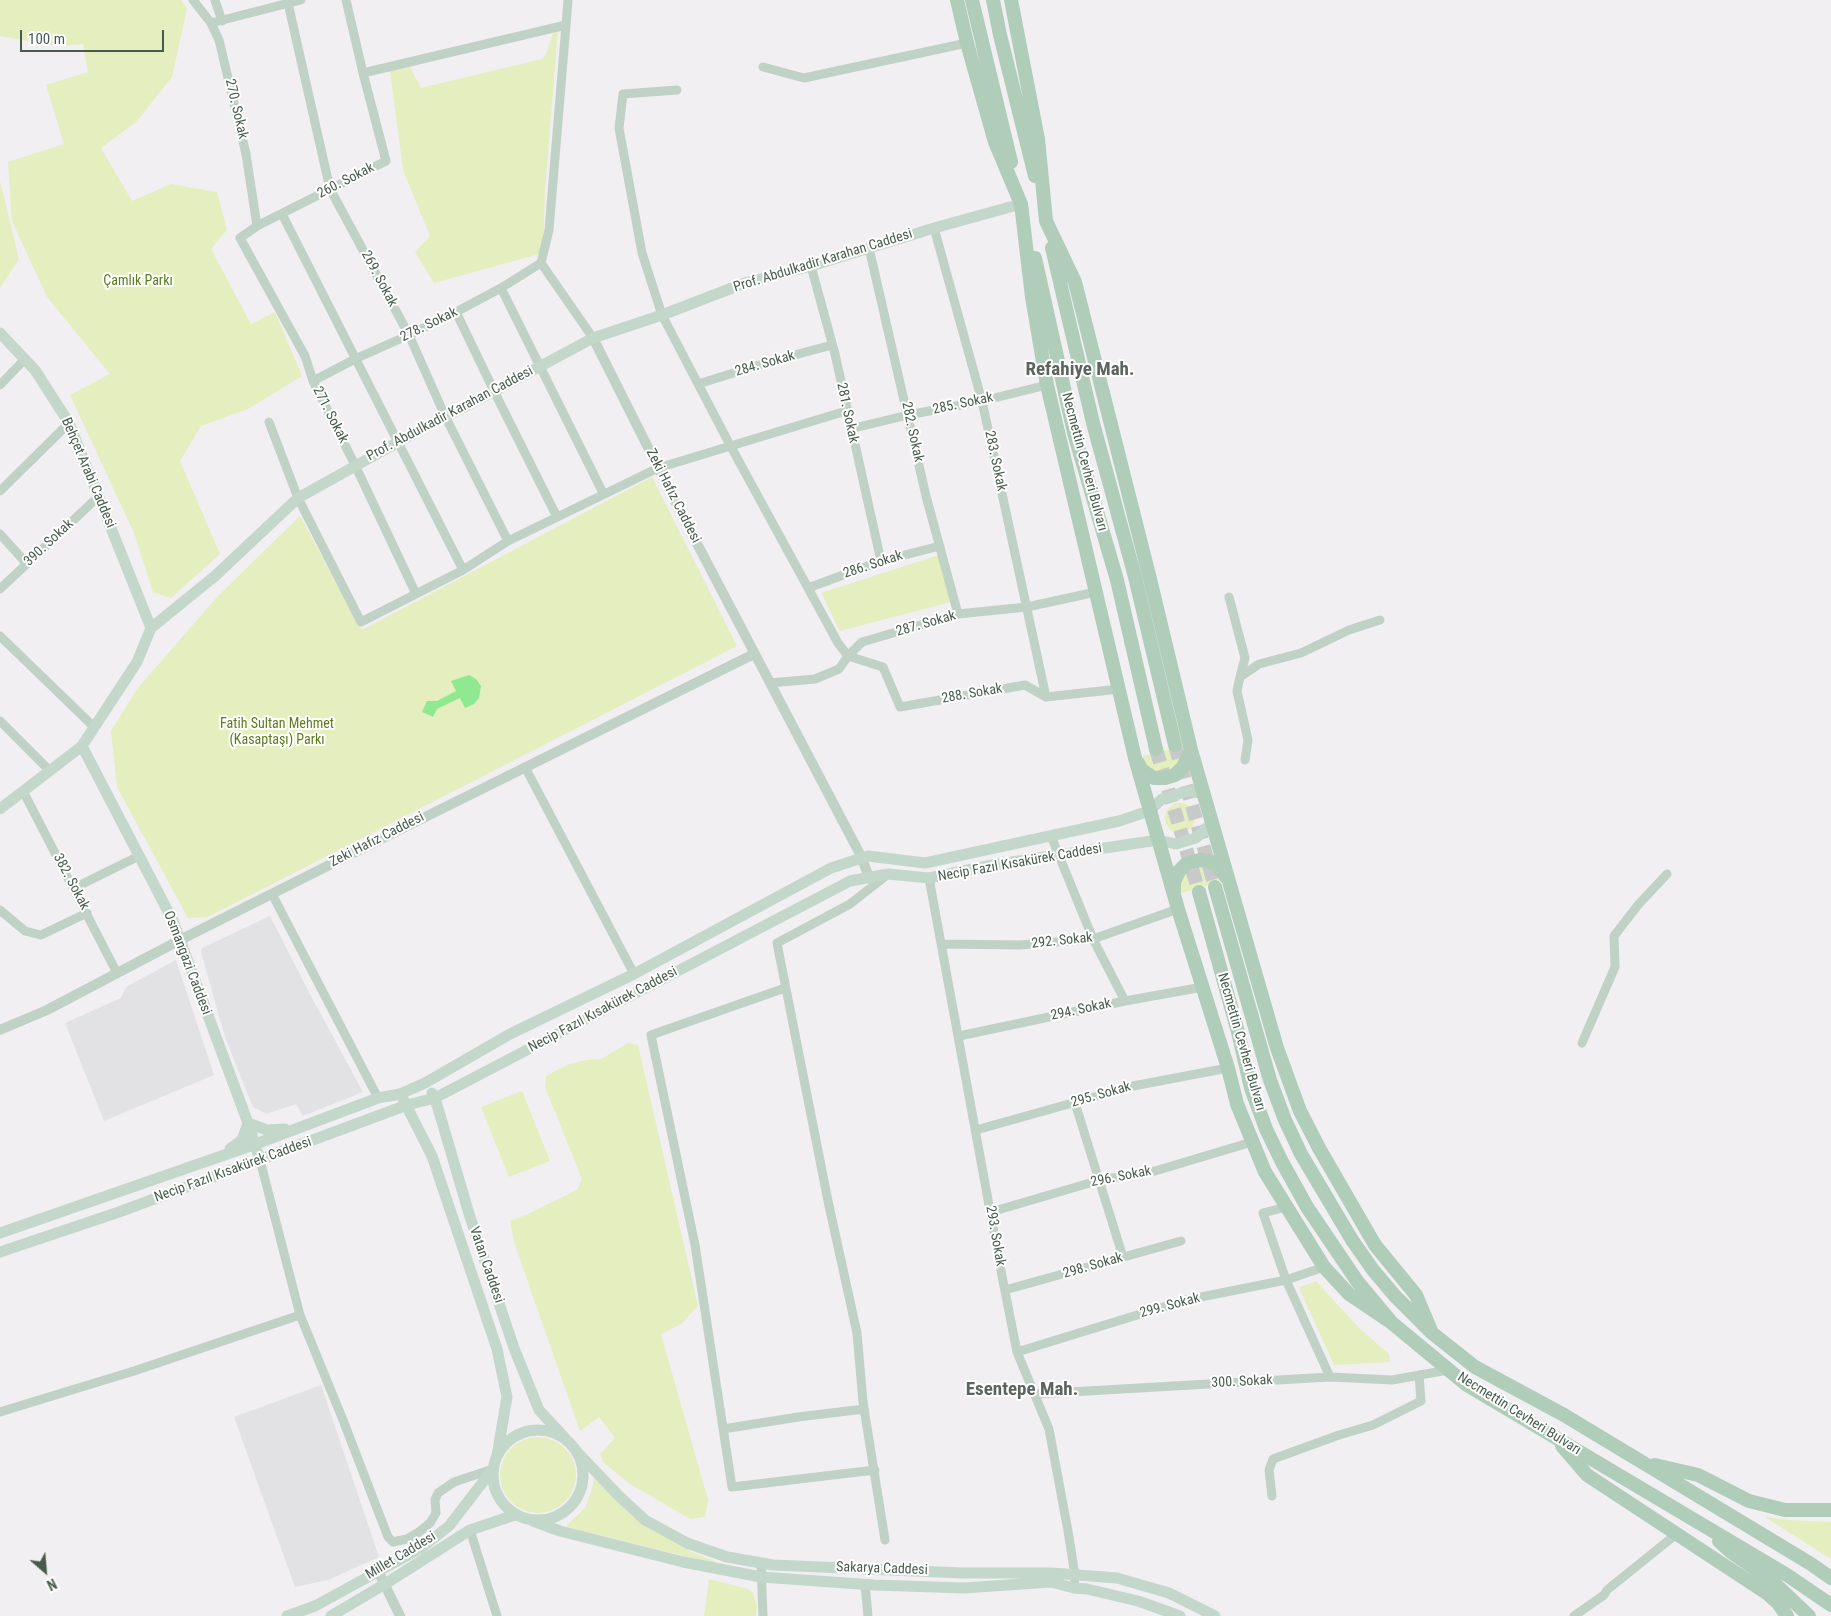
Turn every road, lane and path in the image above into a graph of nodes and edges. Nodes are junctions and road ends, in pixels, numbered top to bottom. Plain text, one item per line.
1 (193, 0) edge
2 (215, 0) edge
3 (301, 0) edge
4 (346, 0) edge
5 (568, 0) edge
6 (957, 0) edge
7 (972, 0) edge
8 (993, 0) edge
9 (1011, 0) edge
10 (288, 3) junction
11 (222, 22) junction
12 (211, 23) junction
13 (566, 25) junction
14 (967, 44) junction
15 (762, 67) dead end
16 (363, 73) junction
17 (677, 90) dead end
18 (330, 189) junction
19 (1021, 204) junction
20 (282, 214) junction
21 (1046, 221) junction
22 (257, 226) junction
23 (934, 228) junction
24 (240, 238) joint
25 (869, 248) junction
26 (541, 263) junction
27 (811, 266) junction
28 (501, 288) junction
29 (456, 312) junction
30 (662, 315) junction
31 (0, 333) edge
32 (409, 335) junction
33 (593, 338) junction
34 (832, 345) junction
35 (25, 359) junction
36 (355, 359) junction
37 (539, 367) junction
38 (313, 381) junction
39 (698, 384) junction
40 (0, 385) edge
41 (1047, 385) junction
42 (494, 392) junction
43 (982, 401) junction
44 (846, 411) junction
45 (908, 415) junction
46 (445, 416) junction
47 (269, 422) dead end
48 (69, 423) junction
49 (850, 429) junction
50 (398, 443) junction
51 (730, 445) junction
52 (355, 465) junction
53 (658, 468) junction
54 (0, 490) edge
55 (603, 493) junction
56 (98, 497) junction
57 (298, 498) junction
58 (558, 517) junction
59 (0, 534) edge
60 (508, 541) junction
61 (940, 546) junction
62 (880, 561) junction
63 (27, 564) junction
64 (464, 570) junction
65 (808, 588) junction
66 (0, 590) edge
67 (1096, 592) junction
68 (416, 594) junction
69 (1229, 597) dead end
70 (1027, 607) junction
71 (958, 614) junction
72 (1380, 620) dead end
73 (151, 628) junction
74 (0, 636) edge
75 (754, 654) junction
76 (848, 656) junction
77 (1240, 677) junction
78 (770, 684) junction
79 (1120, 689) junction
80 (1046, 697) junction
81 (0, 721) edge
82 (94, 726) junction
83 (1175, 745) tunnel mouth
84 (82, 746) junction
85 (1156, 748) tunnel mouth
86 (1191, 750) junction
87 (1135, 758) junction
88 (1246, 760) dead end
89 (524, 767) junction
90 (50, 771) junction
91 (23, 791) junction
92 (1203, 793) junction
93 (0, 809) edge
94 (1150, 811) junction
95 (1212, 823) junction
96 (1051, 836) junction
97 (1158, 840) junction
98 (1059, 855) junction
99 (139, 856) junction
100 (862, 858) junction
101 (888, 874) junction
102 (1667, 874) dead end
103 (869, 878) junction
104 (929, 878) junction
105 (1229, 881) junction
106 (1215, 886) tunnel mouth
107 (74, 888) junction
108 (1199, 892) tunnel mouth
109 (272, 894) junction
110 (1176, 902) junction
111 (0, 910) edge
112 (87, 913) junction
113 (180, 940) junction
114 (1093, 940) junction
115 (942, 944) junction
116 (117, 974) junction
117 (634, 974) junction
118 (1203, 987) junction
119 (785, 988) junction
120 (1125, 1001) junction
121 (1, 1029) edge
122 (959, 1036) junction
123 (1582, 1042) dead end
124 (1228, 1068) junction
125 (425, 1083) junction
126 (400, 1094) junction
127 (378, 1098) junction
128 (435, 1098) junction
129 (1075, 1103) junction
130 (407, 1105) junction
131 (248, 1123) junction
132 (309, 1124) junction
133 (976, 1130) junction
134 (1252, 1142) junction
135 (256, 1144) junction
136 (223, 1154) junction
137 (260, 1160) junction
138 (1100, 1180) junction
139 (1286, 1207) junction
140 (991, 1212) junction
141 (0, 1233) edge
142 (1181, 1241) dead end
143 (0, 1252) edge
144 (1123, 1257) junction
145 (1324, 1267) junction
146 (1286, 1280) junction
147 (1005, 1290) junction
148 (300, 1315) junction
149 (1392, 1323) junction
150 (1432, 1333) junction
151 (1017, 1352) junction
152 (1448, 1370) junction
153 (1419, 1375) junction
154 (1330, 1377) junction
155 (1035, 1394) junction
156 (864, 1409) junction
157 (0, 1412) edge
158 (723, 1429) junction
159 (565, 1438) junction
160 (1556, 1438) junction
161 (578, 1453) junction
162 (496, 1456) junction
163 (1642, 1462) junction
164 (493, 1469) junction
165 (875, 1470) junction
166 (1272, 1496) dead end
167 (1831, 1510) edge
168 (515, 1515) junction
169 (533, 1520) junction
170 (1703, 1525) junction
171 (470, 1530) junction
172 (1673, 1532) junction
173 (885, 1540) dead end
174 (761, 1563) junction
175 (378, 1571) junction
176 (1075, 1574) junction
177 (761, 1578) junction
178 (1831, 1578) edge
179 (385, 1584) junction
180 (865, 1584) junction
181 (1074, 1588) junction
182 (1831, 1605) edge
183 (287, 1616) edge
184 (331, 1616) edge
185 (400, 1616) edge
186 (498, 1616) edge
187 (763, 1616) edge
188 (868, 1616) edge
189 (1180, 1616) edge
190 (1215, 1616) edge
191 (1574, 1616) edge
192 (1787, 1616) edge
193 (1809, 1616) edge

1 - 12 street, 270. Sokak
2 - 11 street
3 - 10 street
4 - 16 street, 260. Sokak
5 - 13 street
6 - 14 main road
7 - 19 main road, Necmettin Cevheri Bulvarı
8 - 21 main road, Necmettin Cevheri Bulvarı
9 - 21 main road
10 - 11 street
10 - 18 street, 269. Sokak
11 - 12 street
12 - 22 street, 270. Sokak
13 - 16 street
13 - 26 street
14 - 15 street
14 - 19 main road
16 - 18 street, 260. Sokak
17 - 30 street
18 - 20 street, 260. Sokak
18 - 32 street, 269. Sokak
19 - 23 main road, Prof. Abdulkadir Karahan Caddesi
19 - 41 main road
19 - 85 main road, Necmettin Cevheri Bulvarı
20 - 22 street, 260. Sokak
20 - 36 street
21 - 83 main road, Necmettin Cevheri Bulvarı
21 - 86 main road
22 - 24 street, 260. Sokak
23 - 25 main road, Prof. Abdulkadir Karahan Caddesi
23 - 43 street, 283. Sokak
24 - 38 street, 271. Sokak
25 - 27 main road, Prof. Abdulkadir Karahan Caddesi
25 - 45 street, 282. Sokak
26 - 28 street, 278. Sokak
26 - 33 street
27 - 30 main road, Prof. Abdulkadir Karahan Caddesi
27 - 34 street, 281. Sokak
28 - 29 street, 278. Sokak
28 - 37 street
29 - 32 street, 278. Sokak
29 - 42 street
30 - 33 main road, Prof. Abdulkadir Karahan Caddesi
30 - 39 street
31 - 35 main road, Behçet Arabi Caddesi
32 - 36 street, 278. Sokak
32 - 46 street, 269. Sokak
33 - 37 main road, Prof. Abdulkadir Karahan Caddesi
33 - 53 street, Zeki Hafız Caddesi
34 - 39 street, 284. Sokak
34 - 44 street, 281. Sokak
35 - 40 street
35 - 48 main road, Behçet Arabi Caddesi
36 - 38 street, 278. Sokak
36 - 50 street
37 - 42 main road, Prof. Abdulkadir Karahan Caddesi
37 - 55 street
38 - 52 street, 271. Sokak
39 - 51 street
41 - 43 street, 285. Sokak
41 - 67 main road
42 - 46 main road, Prof. Abdulkadir Karahan Caddesi
42 - 58 street
43 - 45 street, 285. Sokak
43 - 70 street, 283. Sokak
44 - 49 street, 281. Sokak
44 - 51 street
45 - 49 street, 285. Sokak
45 - 61 street, 282. Sokak
46 - 50 main road, Prof. Abdulkadir Karahan Caddesi
46 - 60 street, 269. Sokak
47 - 57 street
48 - 54 street
48 - 56 main road, Behçet Arabi Caddesi
49 - 62 street, 281. Sokak
50 - 52 main road, Prof. Abdulkadir Karahan Caddesi
50 - 64 street
51 - 53 street
51 - 65 street
52 - 57 main road, Prof. Abdulkadir Karahan Caddesi
52 - 68 street, 271. Sokak
53 - 55 street
53 - 75 street, Zeki Hafız Caddesi
55 - 58 street
56 - 63 street, 390. Sokak
56 - 73 main road, Behçet Arabi Caddesi
57 - 68 street
57 - 73 main road, Prof. Abdulkadir Karahan Caddesi
58 - 60 street
59 - 63 street
60 - 64 street
61 - 62 street, 286. Sokak
61 - 71 street, 282. Sokak
62 - 65 street, 286. Sokak
63 - 66 street, 390. Sokak
64 - 68 street
65 - 76 street
67 - 70 street, 287. Sokak
67 - 79 main road
69 - 77 street
70 - 71 street, 287. Sokak
70 - 80 street, 283. Sokak
71 - 76 street, 287. Sokak
72 - 77 street
73 - 82 main road, Prof. Abdulkadir Karahan Caddesi
74 - 82 street
75 - 78 street, Zeki Hafız Caddesi
75 - 89 street, Zeki Hafız Caddesi
76 - 78 street, 287. Sokak
76 - 80 street, 288. Sokak
77 - 88 street
78 - 100 street, Zeki Hafız Caddesi
79 - 80 street
79 - 87 main road
81 - 90 street
82 - 84 main road, Prof. Abdulkadir Karahan Caddesi
84 - 90 main road, Prof. Abdulkadir Karahan Caddesi
84 - 99 main road, Osmangazi Caddesi
86 - 87 main road
86 - 92 main road
87 - 94 main road
89 - 109 street, Zeki Hafız Caddesi
89 - 117 street
90 - 91 main road, Prof. Abdulkadir Karahan Caddesi
91 - 93 main road, Prof. Abdulkadir Karahan Caddesi
91 - 107 street, 382. Sokak
92 - 94 main road, Necip Fazıl Kısakürek Caddesi
92 - 95 main road
94 - 96 main road, Necip Fazıl Kısakürek Caddesi
94 - 97 main road
95 - 97 main road, Necip Fazıl Kısakürek Caddesi
95 - 105 main road
96 - 98 street
96 - 100 main road, Necip Fazıl Kısakürek Caddesi
97 - 98 main road, Necip Fazıl Kısakürek Caddesi
97 - 110 main road
98 - 104 main road, Necip Fazıl Kısakürek Caddesi
98 - 114 street
99 - 107 street
99 - 113 main road, Osmangazi Caddesi
100 - 103 street, Zeki Hafız Caddesi
100 - 117 main road, Necip Fazıl Kısakürek Caddesi
101 - 103 main road, Necip Fazıl Kısakürek Caddesi
101 - 104 main road, Necip Fazıl Kısakürek Caddesi
101 - 119 street
102 - 123 street
103 - 128 main road, Necip Fazıl Kısakürek Caddesi
104 - 115 street, 293. Sokak
105 - 110 main road
105 - 150 main road
106 - 150 main road, Necmettin Cevheri Bulvarı
107 - 112 street, 382. Sokak
108 - 149 main road, Necmettin Cevheri Bulvarı
109 - 113 street, Zeki Hafız Caddesi
109 - 127 street
110 - 114 street, 292. Sokak
110 - 118 main road
111 - 112 street
112 - 116 street, 382. Sokak
113 - 116 street, Zeki Hafız Caddesi
113 - 131 main road, Osmangazi Caddesi
114 - 115 street, 292. Sokak
114 - 120 street
115 - 122 street, 293. Sokak
116 - 121 street, Zeki Hafız Caddesi
117 - 125 main road, Necip Fazıl Kısakürek Caddesi
118 - 120 street, 294. Sokak
118 - 124 main road
119 - 156 street
119 - 158 street
120 - 122 street, 294. Sokak
122 - 133 street, 293. Sokak
124 - 129 street, 295. Sokak
124 - 134 main road
125 - 126 main road, Necip Fazıl Kısakürek Caddesi
125 - 128 main road, Vatan Caddesi
126 - 127 main road, Necip Fazıl Kısakürek Caddesi
126 - 130 main road, Vatan Caddesi
127 - 132 main road, Necip Fazıl Kısakürek Caddesi
128 - 130 main road, Necip Fazıl Kısakürek Caddesi
128 - 159 main road, Vatan Caddesi
129 - 133 street, 295. Sokak
129 - 138 street
130 - 137 main road, Necip Fazıl Kısakürek Caddesi
130 - 162 main road, Vatan Caddesi
131 - 132 main road
131 - 135 main road, Osmangazi Caddesi
131 - 136 main road
132 - 135 main road, Necip Fazıl Kısakürek Caddesi
133 - 140 street, 293. Sokak
134 - 138 street, 296. Sokak
134 - 139 main road
135 - 136 main road, Necip Fazıl Kısakürek Caddesi
135 - 137 main road, Osmangazi Caddesi
136 - 141 main road, Necip Fazıl Kısakürek Caddesi
137 - 143 main road, Necip Fazıl Kısakürek Caddesi
137 - 148 street
138 - 140 street, 296. Sokak
138 - 144 street
139 - 145 main road
139 - 146 street
140 - 147 street, 293. Sokak
142 - 144 street, 298. Sokak
144 - 147 street, 298. Sokak
145 - 146 street, 299. Sokak
145 - 149 main road
146 - 151 street, 299. Sokak
146 - 154 street
147 - 151 street, 293. Sokak
148 - 157 street
148 - 164 street
149 - 152 main road, Necmettin Cevheri Bulvarı
150 - 163 main road, Necmettin Cevheri Bulvarı
151 - 155 street, 293. Sokak
152 - 153 street, 300. Sokak
152 - 160 main road, Necmettin Cevheri Bulvarı
153 - 154 street, 300. Sokak
153 - 166 street
154 - 155 street, 300. Sokak
155 - 176 street, 293. Sokak
156 - 158 street
156 - 165 street
158 - 165 street
159 - 161 main road
159 - 162 main road
160 - 170 main road, Necmettin Cevheri Bulvarı
160 - 172 main road
161 - 169 main road
161 - 174 main road, Sakarya Caddesi
162 - 164 main road
163 - 167 main road
163 - 178 main road, Necmettin Cevheri Bulvarı
164 - 168 main road
164 - 175 main road, Millet Caddesi
165 - 173 street
168 - 169 main road
168 - 171 main road, Millet Caddesi
169 - 177 main road, Sakarya Caddesi
170 - 182 main road, Necmettin Cevheri Bulvarı
170 - 193 main road
171 - 179 main road, Millet Caddesi
171 - 186 street
172 - 191 street
172 - 192 main road
174 - 176 main road, Sakarya Caddesi
174 - 177 street
175 - 179 street
175 - 183 main road, Millet Caddesi
176 - 181 street, 293. Sokak
176 - 190 main road, Sakarya Caddesi
177 - 180 main road, Sakarya Caddesi
177 - 187 street
179 - 184 main road, Millet Caddesi
179 - 185 street
180 - 181 main road, Sakarya Caddesi
180 - 188 street
181 - 189 main road, Sakarya Caddesi

